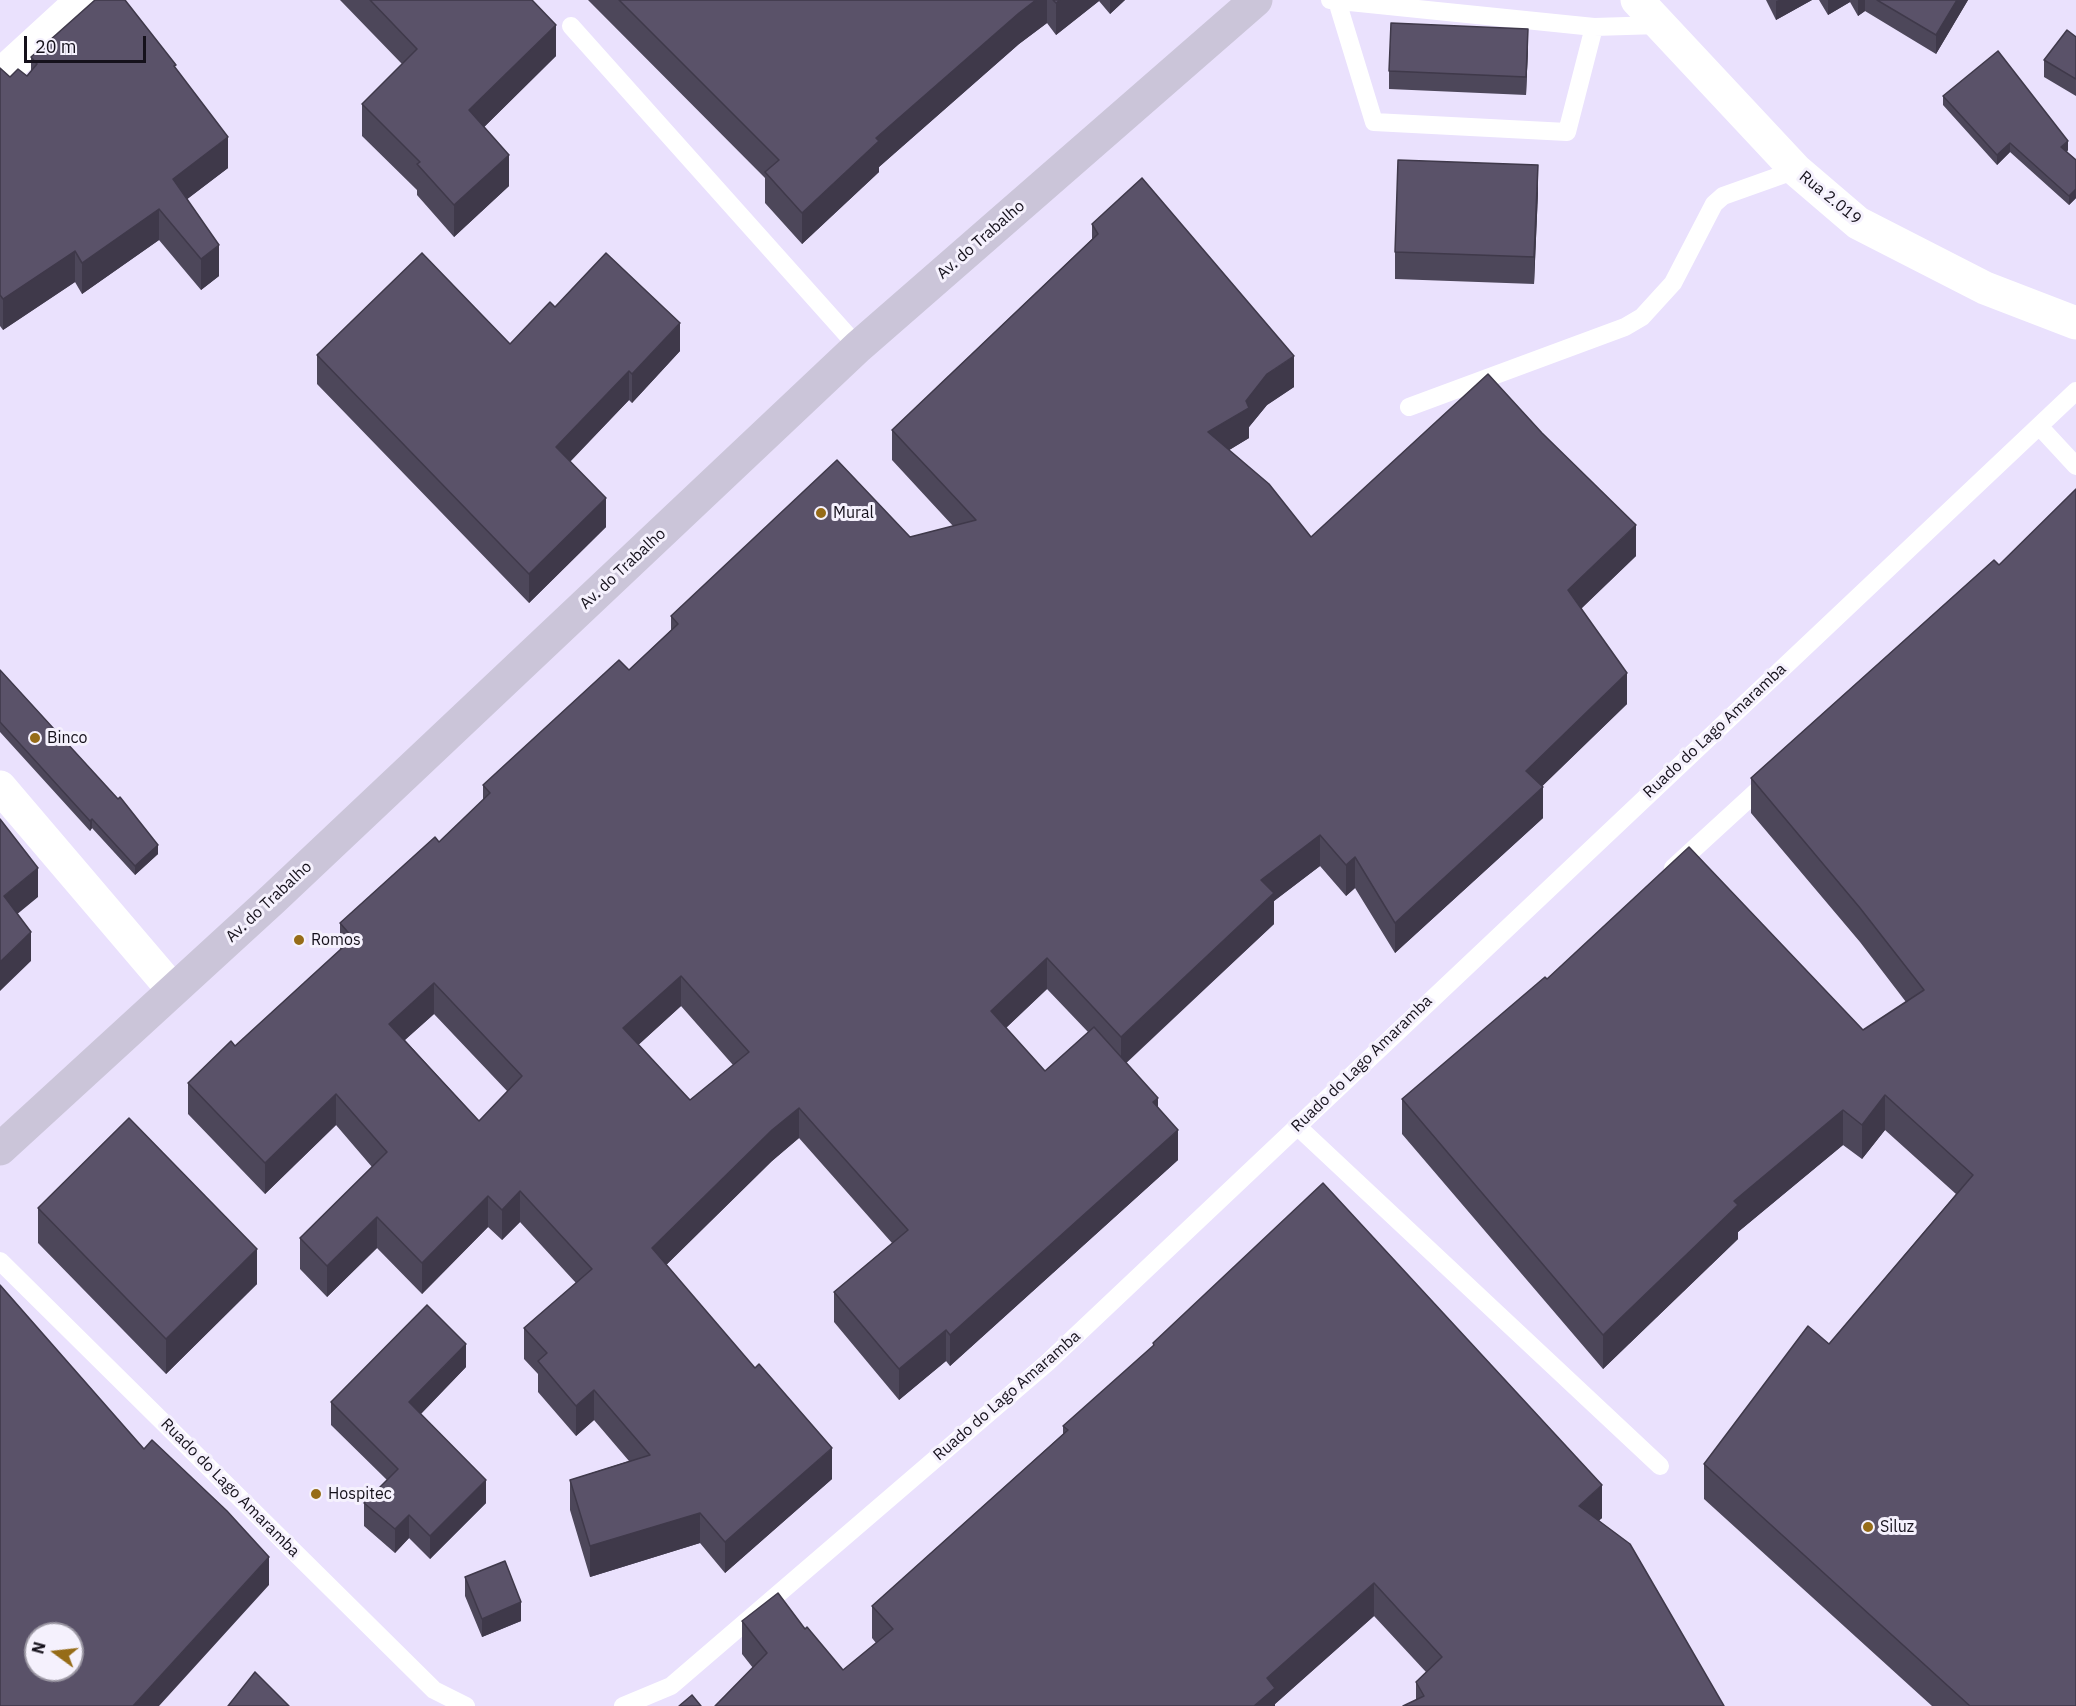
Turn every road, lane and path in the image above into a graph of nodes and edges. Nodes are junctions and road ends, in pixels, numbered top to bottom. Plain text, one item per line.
1 (82, 0) edge
2 (1256, 0) edge
3 (1637, 0) edge
4 (1334, 1) edge
5 (1659, 25) junction
6 (571, 26) dead end
7 (1594, 27) junction
8 (0, 75) edge
9 (1796, 170) junction
10 (2076, 323) edge
11 (858, 347) junction
12 (2076, 391) edge
13 (1409, 406) dead end
14 (2039, 426) junction
15 (2076, 466) edge
16 (1777, 773) edge
17 (0, 787) edge
18 (1663, 877) edge
19 (174, 990) junction
20 (1297, 1126) junction
21 (0, 1149) edge
22 (0, 1261) edge
23 (1660, 1466) dead end
24 (466, 1706) edge
25 (623, 1706) edge

1 - 8 street
2 - 11 main road, Av. do Trabalho
3 - 5 street, Rua 2.019
4 - 7 lane
4 - 7 lane
5 - 7 lane
5 - 9 street, Rua 2.019
6 - 11 lane
9 - 10 street, Rua 2.019
9 - 13 lane
11 - 19 main road, Av. do Trabalho
12 - 14 lane, Ruado do Lago Amaramba
14 - 15 lane
14 - 20 lane, Ruado do Lago Amaramba
16 - 18 lane
17 - 19 street
19 - 21 main road, Av. do Trabalho
20 - 23 lane
20 - 25 lane, Ruado do Lago Amaramba
22 - 24 lane, Ruado do Lago Amaramba

